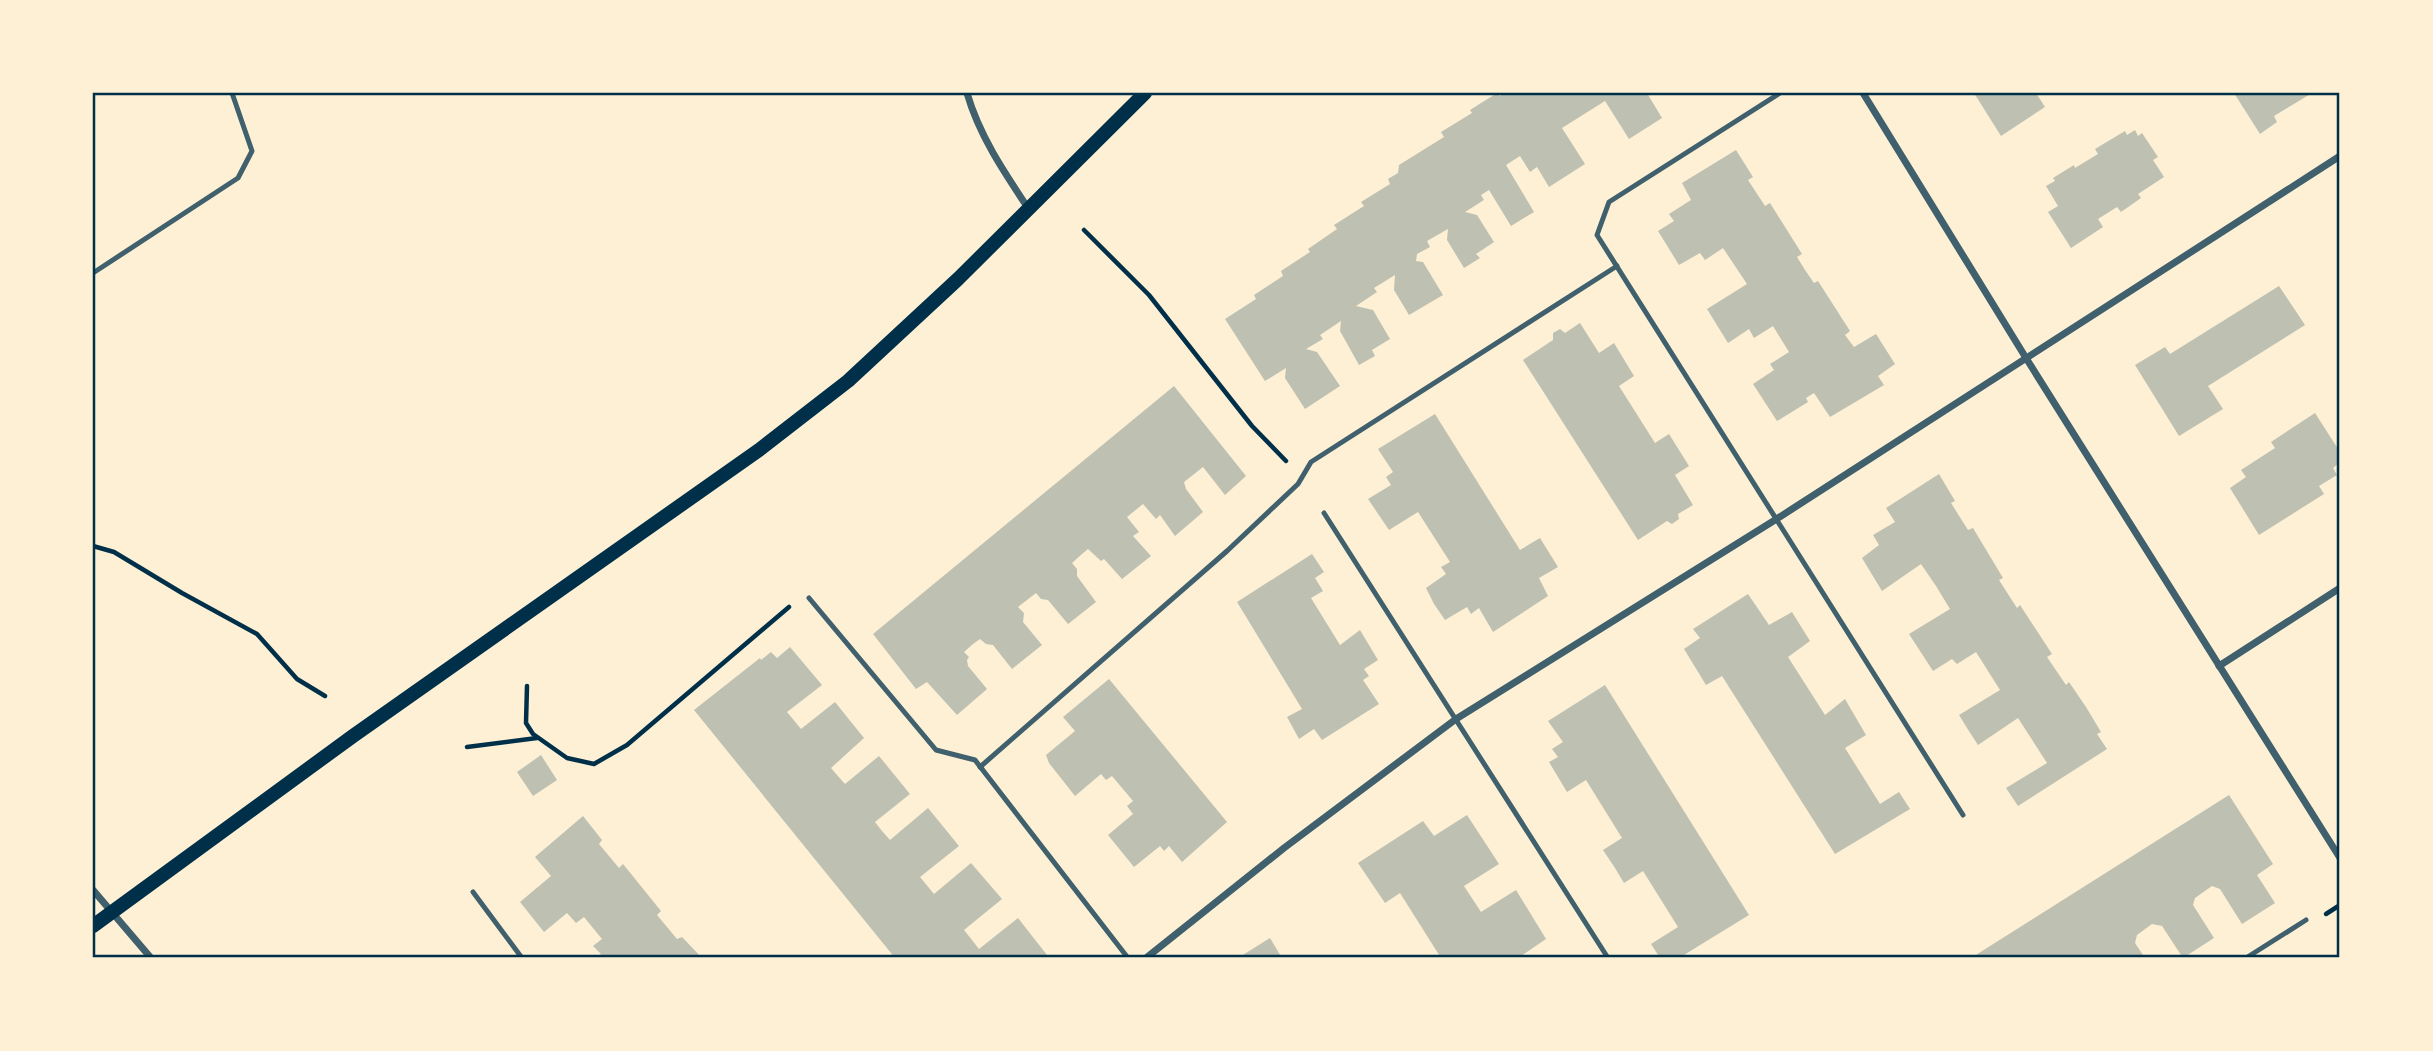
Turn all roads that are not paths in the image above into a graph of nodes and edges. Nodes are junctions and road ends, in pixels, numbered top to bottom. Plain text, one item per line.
1 (232, 93) edge
2 (967, 93) edge
3 (1145, 93) edge
4 (1780, 93) edge
5 (1863, 93) edge
6 (2340, 156) edge
7 (1029, 209) junction
8 (1617, 266) junction
9 (93, 273) edge
10 (2026, 358) junction
11 (1324, 513) dead end
12 (1775, 520) junction
13 (2340, 588) edge
14 (809, 598) road end
15 (2219, 666) junction
16 (1456, 719) junction
17 (980, 766) junction
18 (1963, 815) dead end
19 (2340, 858) edge
20 (93, 890) edge
21 (473, 892) dead end
22 (112, 911) junction
23 (2306, 920) dead end
24 (93, 926) edge
25 (151, 958) edge
26 (522, 958) edge
27 (1128, 958) edge
28 (1146, 958) edge
29 (1608, 958) edge
30 (2246, 958) edge

1 - 9 lane
2 - 7 street
3 - 7 main road
4 - 8 lane
5 - 10 street
6 - 10 street
7 - 22 main road
8 - 12 lane
8 - 17 lane
10 - 12 street
10 - 15 street
11 - 16 lane
12 - 16 street
12 - 18 lane
13 - 15 street
14 - 17 lane
15 - 19 street
16 - 28 street
16 - 29 lane
17 - 27 lane
20 - 22 street
21 - 26 lane
22 - 24 main road
22 - 25 street
23 - 30 lane

